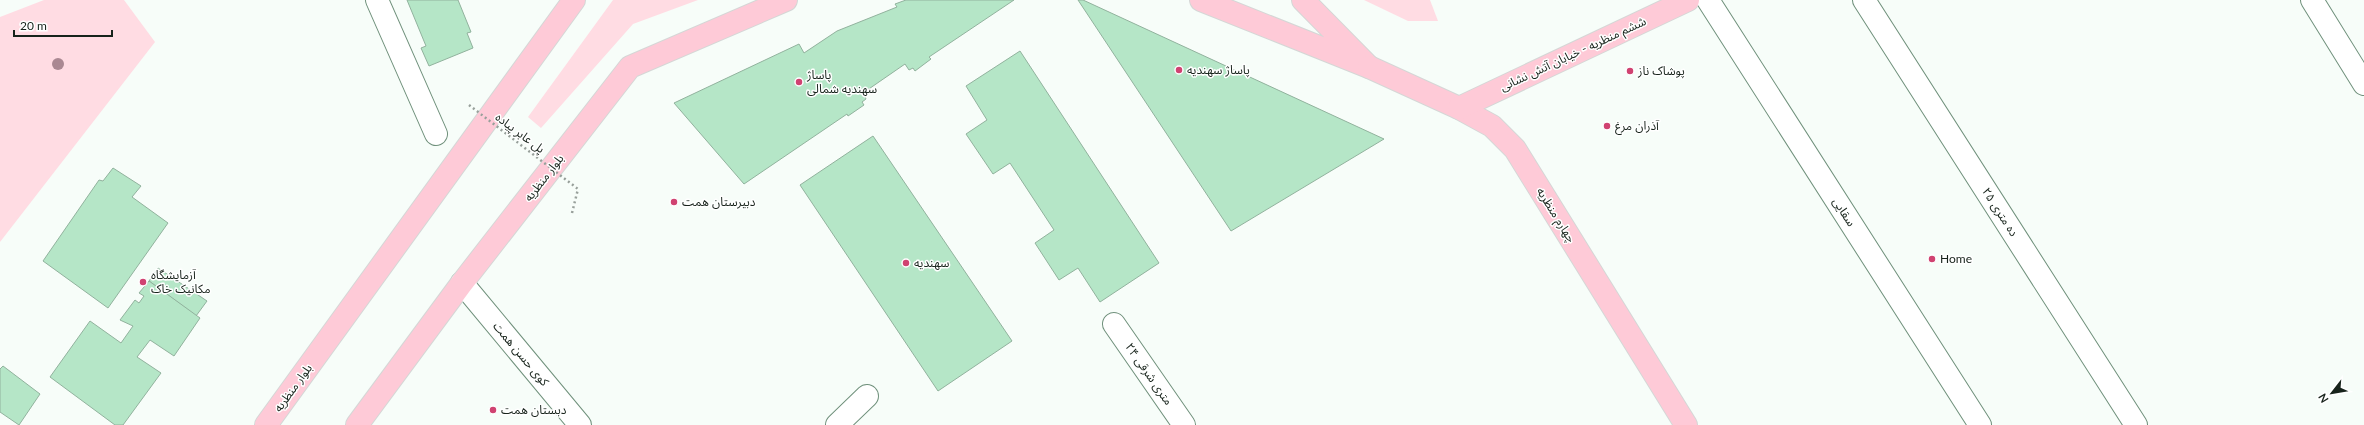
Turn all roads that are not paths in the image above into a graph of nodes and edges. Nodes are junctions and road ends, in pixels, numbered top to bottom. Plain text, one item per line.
1 (377, 0) edge
2 (574, 0) edge
3 (786, 0) edge
4 (1200, 0) edge
5 (1303, 0) edge
6 (1688, 0) edge
7 (1708, 0) edge
8 (1864, 0) edge
9 (2312, 0) edge
10 (1368, 68) junction
11 (2364, 84) edge
12 (1459, 108) junction
13 (436, 134) dead end
14 (462, 282) junction
15 (1114, 324) dead end
16 (867, 396) dead end
17 (266, 425) edge
18 (356, 425) edge
19 (580, 425) edge
20 (837, 425) edge
21 (1184, 425) edge
22 (1686, 425) edge
23 (1980, 425) edge
24 (2136, 425) edge

1 - 13 street
2 - 17 main road, بلوار منظریه
3 - 14 main road, بلوار منظریه
4 - 10 main road, چهارم منظریه
5 - 10 main road
6 - 12 main road, ششم منظریه - خیابان آتش نشانی
7 - 23 street, سقایی
8 - 24 street, ده متری ۲۵
9 - 11 street
10 - 12 main road, چهارم منظریه
12 - 22 main road, چهارم منظریه
14 - 18 main road, بلوار منظریه
14 - 19 street, کوی حسن همت
15 - 21 street, ۲۴ متری شرقی
16 - 20 street

